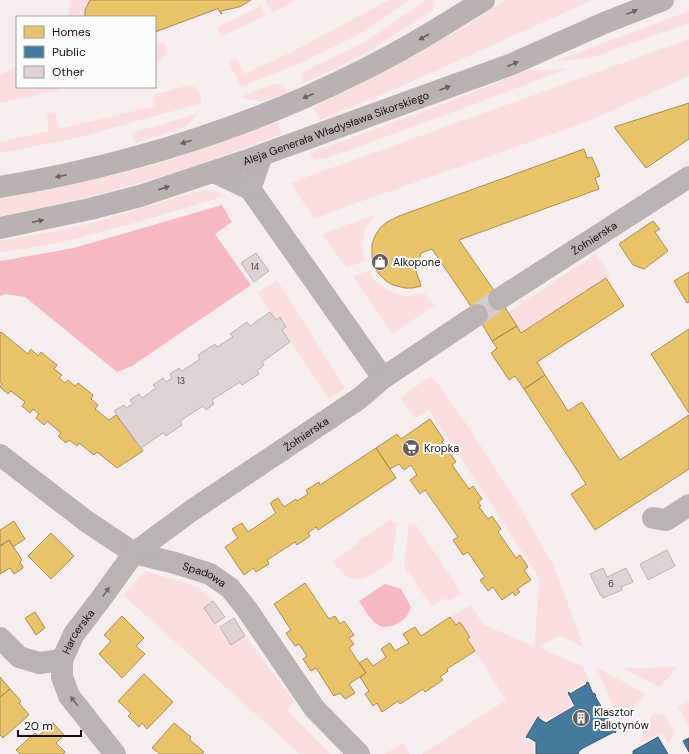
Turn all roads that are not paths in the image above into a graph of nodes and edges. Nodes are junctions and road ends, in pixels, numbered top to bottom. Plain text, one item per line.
1 (484, 0) edge
2 (663, 0) edge
3 (262, 155) junction
4 (214, 172) junction
5 (689, 176) edge
6 (0, 187) edge
7 (250, 189) junction
8 (0, 228) edge
9 (499, 299) tunnel mouth
10 (477, 314) tunnel mouth
11 (382, 378) junction
12 (0, 455) edge
13 (689, 505) edge
14 (653, 518) dead end
15 (134, 553) junction
16 (0, 638) edge
17 (62, 660) junction
18 (115, 754) edge
19 (359, 754) edge

1 -> 6 main road
3 -> 2 main road, Aleja Generała Władysława Sikorskiego
3 - 4 main road, Aleja Generała Władysława Sikorskiego
3 - 7 street
4 - 7 street
8 -> 4 main road, Aleja Generała Władysława Sikorskiego
5 - 9 street, Żołnierska
7 - 11 street
10 - 11 street, Żołnierska
11 - 15 street, Żołnierska
12 - 15 street, Spadowa
13 - 14 street
17 -> 15 street, Harcerska
15 - 19 street, Spadowa
16 - 17 street
18 -> 17 street, Harcerska

